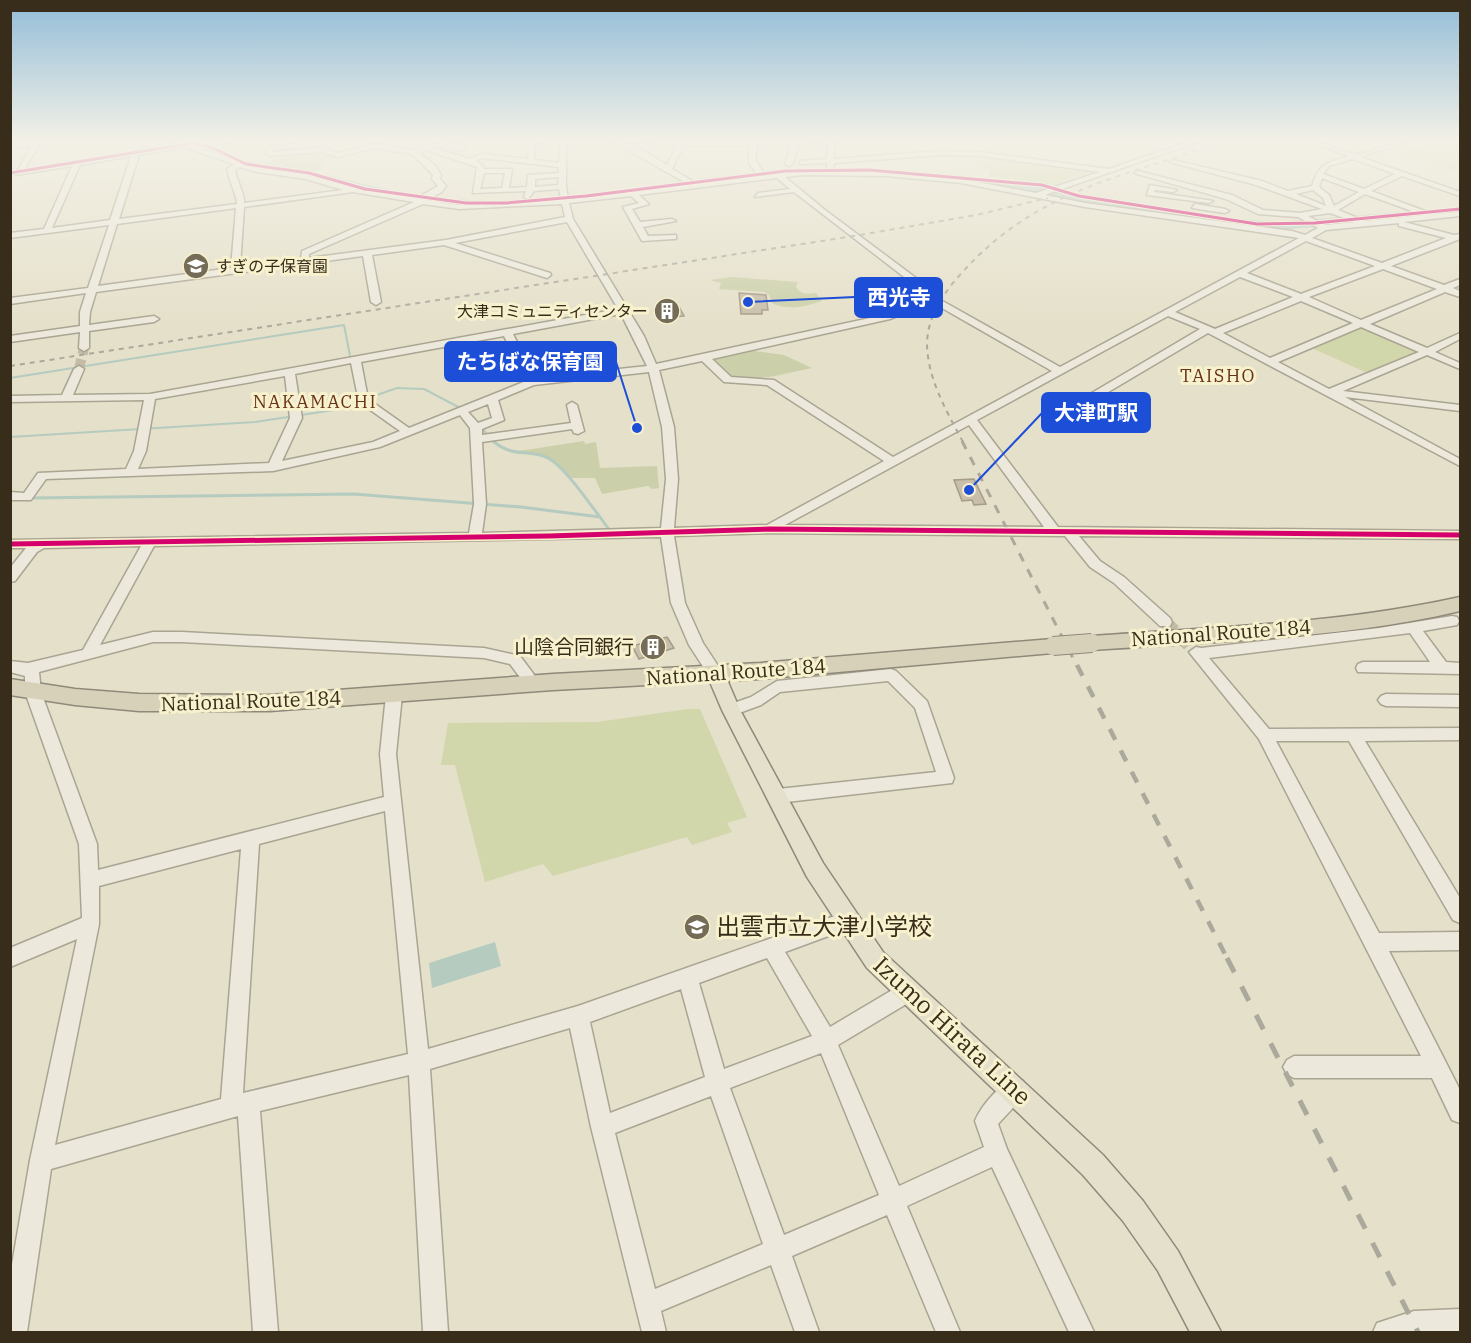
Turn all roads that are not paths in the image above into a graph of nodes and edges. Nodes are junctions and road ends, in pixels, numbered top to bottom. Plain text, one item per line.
1 (59, 203) edge
2 (121, 203) edge
3 (241, 203) edge
4 (267, 203) edge
5 (415, 203) edge
6 (435, 203) edge
7 (542, 203) edge
8 (567, 203) edge
9 (643, 203) edge
10 (813, 203) edge
11 (1074, 203) edge
12 (1169, 203) edge
13 (1208, 203) edge
14 (1241, 203) edge
15 (1313, 203) edge
16 (1329, 203) edge
17 (1346, 203) edge
18 (1395, 203) edge
19 (241, 206) junction
20 (1226, 207) dead end
21 (1332, 210) junction
22 (1461, 214) edge
23 (1166, 215) junction
24 (1300, 215) junction
25 (1434, 217) junction
26 (569, 219) junction
27 (672, 221) dead end
28 (1391, 221) junction
29 (114, 223) junction
30 (1364, 223) junction
31 (638, 225) junction
32 (1324, 228) junction
33 (47, 231) junction
34 (10, 236) edge
35 (674, 237) dead end
36 (1306, 237) junction
37 (1457, 238) edge
38 (330, 242) junction
39 (446, 242) junction
40 (365, 253) junction
41 (305, 261) junction
42 (1381, 265) junction
43 (235, 271) junction
44 (1240, 274) junction
45 (547, 275) dead end
46 (1461, 282) edge
47 (1446, 288) junction
48 (92, 290) junction
49 (1461, 294) edge
50 (926, 295) junction
51 (1300, 297) junction
52 (11, 302) edge
53 (376, 302) dead end
54 (624, 311) junction
55 (1167, 313) junction
56 (154, 319) dead end
57 (1361, 323) junction
58 (85, 329) junction
59 (1211, 331) junction
60 (508, 334) junction
61 (1461, 336) edge
62 (10, 339) edge
63 (84, 348) tunnel mouth
64 (1426, 351) junction
65 (704, 357) junction
66 (356, 361) junction
67 (1270, 362) junction
68 (1461, 366) edge
69 (653, 368) junction
70 (79, 369) tunnel mouth
71 (1059, 371) junction
72 (290, 373) junction
73 (532, 382) junction
74 (1328, 393) junction
75 (150, 397) junction
76 (66, 398) junction
77 (492, 398) junction
78 (10, 399) edge
79 (1089, 399) dead end
80 (572, 405) dead end
81 (1460, 407) edge
82 (461, 410) junction
83 (972, 421) junction
84 (408, 432) junction
85 (476, 433) junction
86 (894, 462) junction
87 (1461, 463) edge
88 (273, 467) junction
89 (130, 473) junction
90 (10, 496) edge
91 (770, 529) junction
92 (1060, 530) junction
93 (667, 531) junction
94 (1461, 535) edge
95 (475, 537) junction
96 (149, 543) junction
97 (10, 544) edge
98 (40, 544) junction
99 (10, 578) edge
100 (1457, 616) edge
101 (1165, 621) tunnel mouth
102 (1417, 633) dead end
103 (89, 652) junction
104 (10, 666) edge
105 (1363, 668) dead end
106 (1442, 668) junction
107 (1461, 668) edge
108 (28, 669) junction
109 (716, 675) junction
110 (532, 684) junction
111 (10, 687) edge
112 (33, 692) junction
113 (394, 694) junction
114 (1386, 700) dead end
115 (1461, 700) edge
116 (731, 710) junction
117 (1353, 734) junction
118 (1461, 734) edge
119 (1265, 735) junction
120 (778, 796) junction
121 (392, 802) junction
122 (251, 838) junction
123 (90, 880) junction
124 (1461, 914) edge
125 (846, 921) junction
126 (90, 924) junction
127 (1461, 941) edge
128 (1376, 942) junction
129 (771, 947) junction
130 (10, 958) edge
131 (687, 976) junction
132 (906, 993) junction
133 (578, 1016) junction
134 (826, 1041) junction
135 (419, 1062) junction
136 (1438, 1066) junction
137 (1294, 1067) dead end
138 (718, 1084) junction
139 (1015, 1089) junction
140 (240, 1105) junction
141 (1461, 1112) edge
142 (602, 1127) junction
143 (997, 1153) junction
144 (41, 1160) junction
145 (893, 1201) junction
146 (778, 1251) junction
147 (647, 1305) junction
148 (1461, 1322) edge
149 (14, 1332) edge
150 (266, 1332) edge
151 (436, 1332) edge
152 (654, 1332) edge
153 (807, 1332) edge
154 (948, 1332) edge
155 (1082, 1332) edge
156 (1206, 1332) edge
157 (1386, 1332) edge

1 - 33 street
2 - 29 street
3 - 19 street
4 - 19 street
5 - 38 street
6 - 7 street
8 - 26 street
9 - 31 street
10 - 50 street
11 - 23 street
12 - 23 street
13 - 20 street
14 - 24 street
15 - 21 street
16 - 21 street
17 - 21 street
18 - 25 street
19 - 29 street
19 - 43 street
21 - 24 street
21 - 30 street
22 - 25 street
23 - 36 street
24 - 32 street
25 - 28 street
26 - 39 street
26 - 54 street
27 - 31 street
28 - 30 street
28 - 37 street
29 - 33 street
29 - 48 street
30 - 32 street
31 - 35 street
32 - 36 street
33 - 34 street
36 - 42 street
36 - 44 street
37 - 42 street
38 - 40 street
38 - 41 street
39 - 40 street
39 - 45 street
40 - 41 street
40 - 53 street
41 - 43 street
42 - 47 street
42 - 51 street
43 - 48 street
44 - 51 street
44 - 55 street
46 - 47 street
47 - 49 street
47 - 57 street
48 - 52 street
48 - 58 street
50 - 65 street
50 - 71 street
51 - 57 street
51 - 59 street
54 - 60 street
54 - 69 street
55 - 59 street
55 - 71 street
56 - 58 street
57 - 64 street
57 - 67 street
58 - 62 street
58 - 63 street
59 - 67 street
59 - 79 street
60 - 66 street
60 - 73 street
61 - 64 street
64 - 68 street
64 - 74 street
65 - 69 street
65 - 86 street
66 - 72 street
66 - 84 street
67 - 74 street
69 - 73 street
69 - 93 street
70 - 76 street
71 - 83 street
72 - 75 street
72 - 88 street
73 - 77 street
74 - 81 street
74 - 87 street
75 - 76 street
75 - 89 street
76 - 78 street
77 - 82 street
77 - 85 street
80 - 85 street
82 - 84 street
82 - 85 street
83 - 86 street
83 - 92 street
84 - 88 street
85 - 95 street
86 - 91 street
88 - 89 street
89 - 90 street
91 - 92 street
91 - 93 street
92 - 94 street
92 - 101 street
93 - 95 street
93 - 109 street
95 - 96 street
96 - 98 street
96 - 103 street
97 - 98 street
98 - 99 street
100 - 109 highway, National Route 184, bridge
100 - 119 street
102 - 106 street
103 - 108 street
103 - 110 street
104 - 108 street
105 - 106 street
106 - 107 street
108 - 112 street
109 - 110 highway, National Route 184
109 - 116 main road, Izumo Hirata Line
110 - 113 highway, National Route 184
111 - 112 highway, National Route 184
112 - 113 highway, National Route 184
112 - 123 street
113 - 121 street
114 - 115 street
116 - 120 main road, Izumo Hirata Line
116 - 120 street
117 - 118 street
117 - 119 street
117 - 124 street
119 - 128 street
120 - 125 main road, Izumo Hirata Line
121 - 122 street
121 - 135 street
122 - 123 street
122 - 140 street
123 - 126 street
125 - 129 street
125 - 132 main road, Izumo Hirata Line
126 - 130 street
126 - 144 street
127 - 128 street
128 - 136 street
129 - 131 street
129 - 134 street
131 - 133 street
131 - 138 street
132 - 134 street
132 - 139 main road, Izumo Hirata Line
133 - 135 street
133 - 142 street
134 - 138 street
134 - 145 street
135 - 140 street
135 - 151 street
136 - 137 street
136 - 141 street
138 - 142 street
138 - 146 street
139 - 143 street
139 - 156 main road, Izumo Hirata Line
140 - 144 street
140 - 150 street
142 - 147 street
143 - 145 street
143 - 155 street
144 - 149 street
145 - 146 street
145 - 154 street
146 - 147 street
146 - 153 street
147 - 152 street
148 - 157 street

